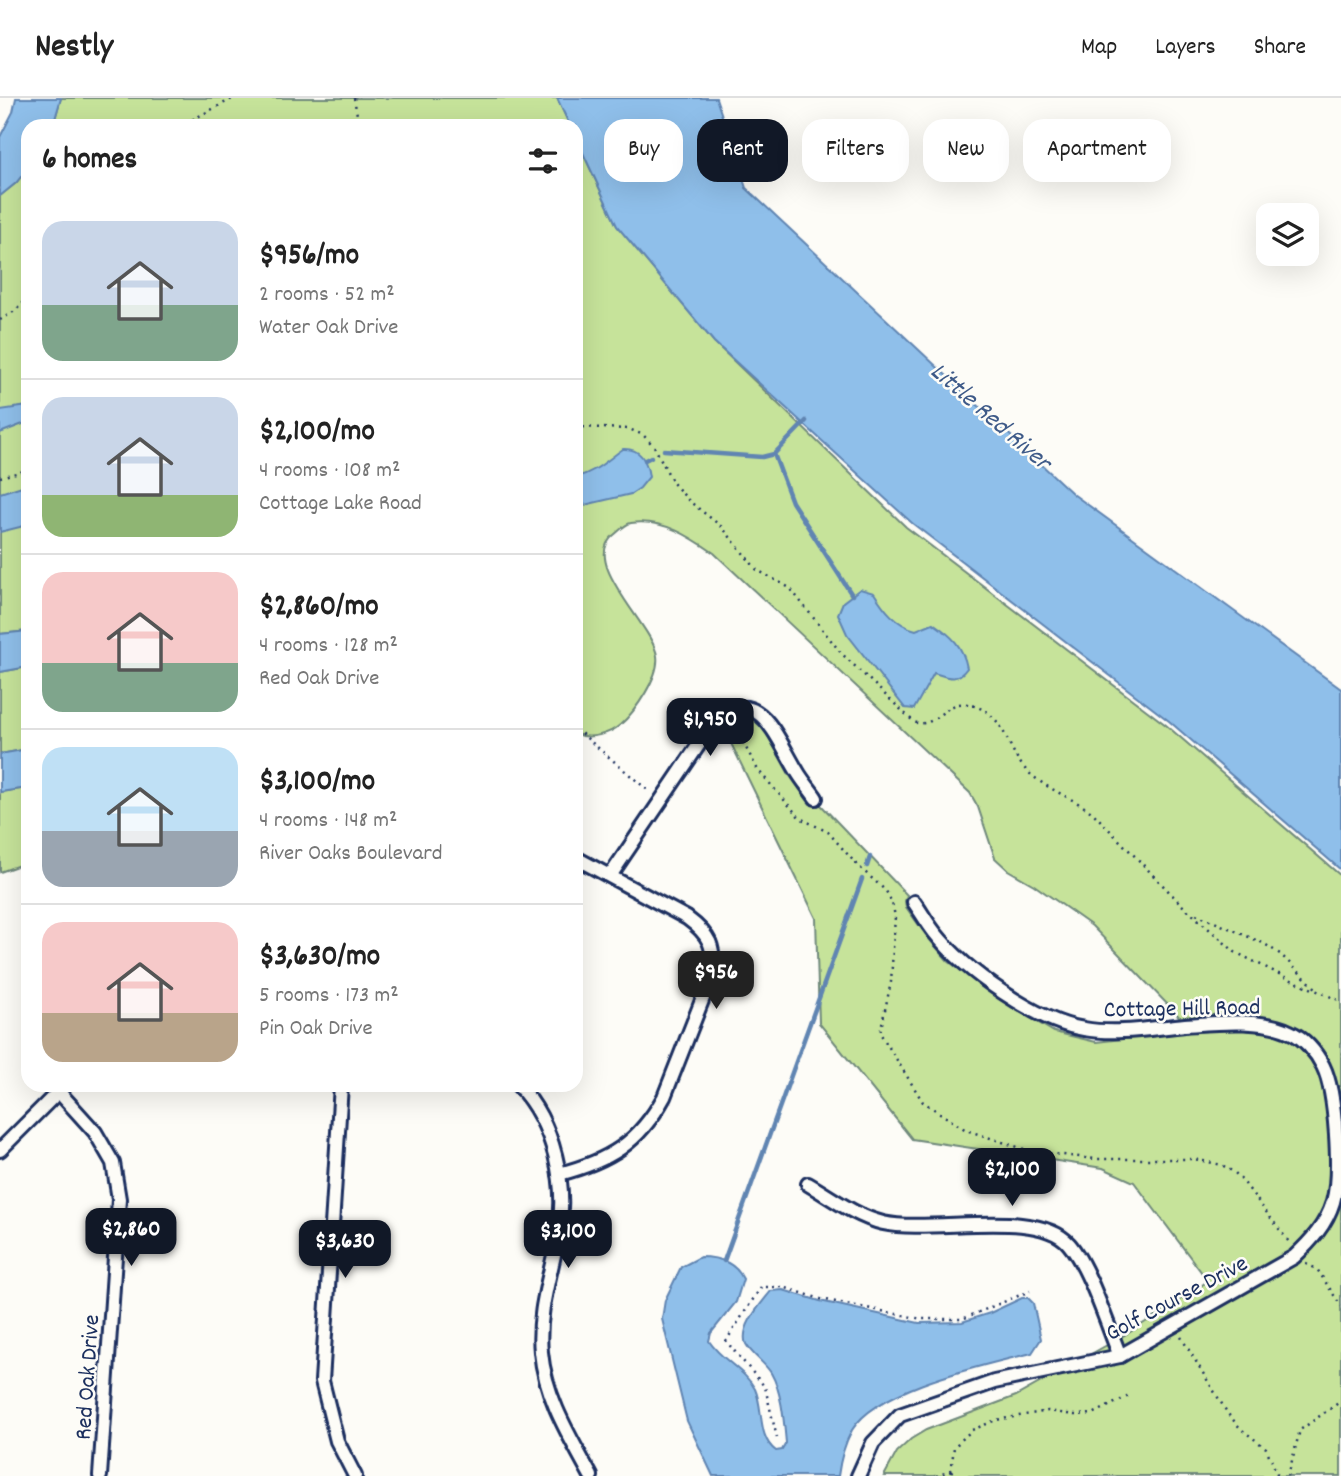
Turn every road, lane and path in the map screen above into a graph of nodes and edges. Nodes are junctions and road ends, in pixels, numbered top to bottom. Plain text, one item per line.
1 (234, 98) edge
2 (354, 98) edge
3 (194, 119) edge
4 (358, 119) edge
5 (21, 305) edge
6 (0, 320) edge
7 (583, 427) edge
8 (21, 472) edge
9 (0, 477) edge
10 (726, 713) junction
11 (583, 735) edge
12 (816, 798) dead end
13 (660, 801) junction
14 (583, 862) edge
15 (610, 876) junction
16 (914, 902) dead end
17 (1193, 913) junction
18 (1322, 994) junction
19 (1341, 1001) edge
20 (58, 1092) edge
21 (65, 1092) edge
22 (341, 1092) edge
23 (524, 1092) edge
24 (0, 1150) edge
25 (559, 1174) junction
26 (1338, 1181) joint
27 (808, 1184) dead end
28 (1298, 1253) junction
29 (1030, 1291) dead end
30 (1341, 1306) edge
31 (1173, 1325) junction
32 (1120, 1356) junction
33 (1131, 1395) dead end
34 (1341, 1401) edge
35 (777, 1438) dead end
36 (951, 1471) junction
37 (100, 1476) edge
38 (355, 1476) edge
39 (591, 1476) edge
40 (858, 1476) edge
41 (936, 1476) edge
42 (956, 1476) edge
43 (1278, 1476) edge
44 (1288, 1476) edge

1 - 3 path
2 - 4 path
5 - 6 path
7 - 17 path
8 - 9 path
10 - 12 street
10 - 13 street
10 - 28 path
11 - 13 path
13 - 15 street
14 - 15 street
15 - 25 street
16 - 26 street, Cottage Hill Road
17 - 18 path
17 - 18 path
18 - 19 path
20 - 24 street
21 - 37 street, Red Oak Drive
22 - 38 street
23 - 25 street
25 - 39 street
26 - 28 street, Golf Course Drive
27 - 32 street
28 - 30 path
28 - 31 street, Golf Course Drive
29 - 35 path
31 - 32 street, Golf Course Drive
31 - 43 path
32 - 40 street, Golf Course Drive
33 - 36 path
34 - 44 path
36 - 41 path
36 - 42 path

